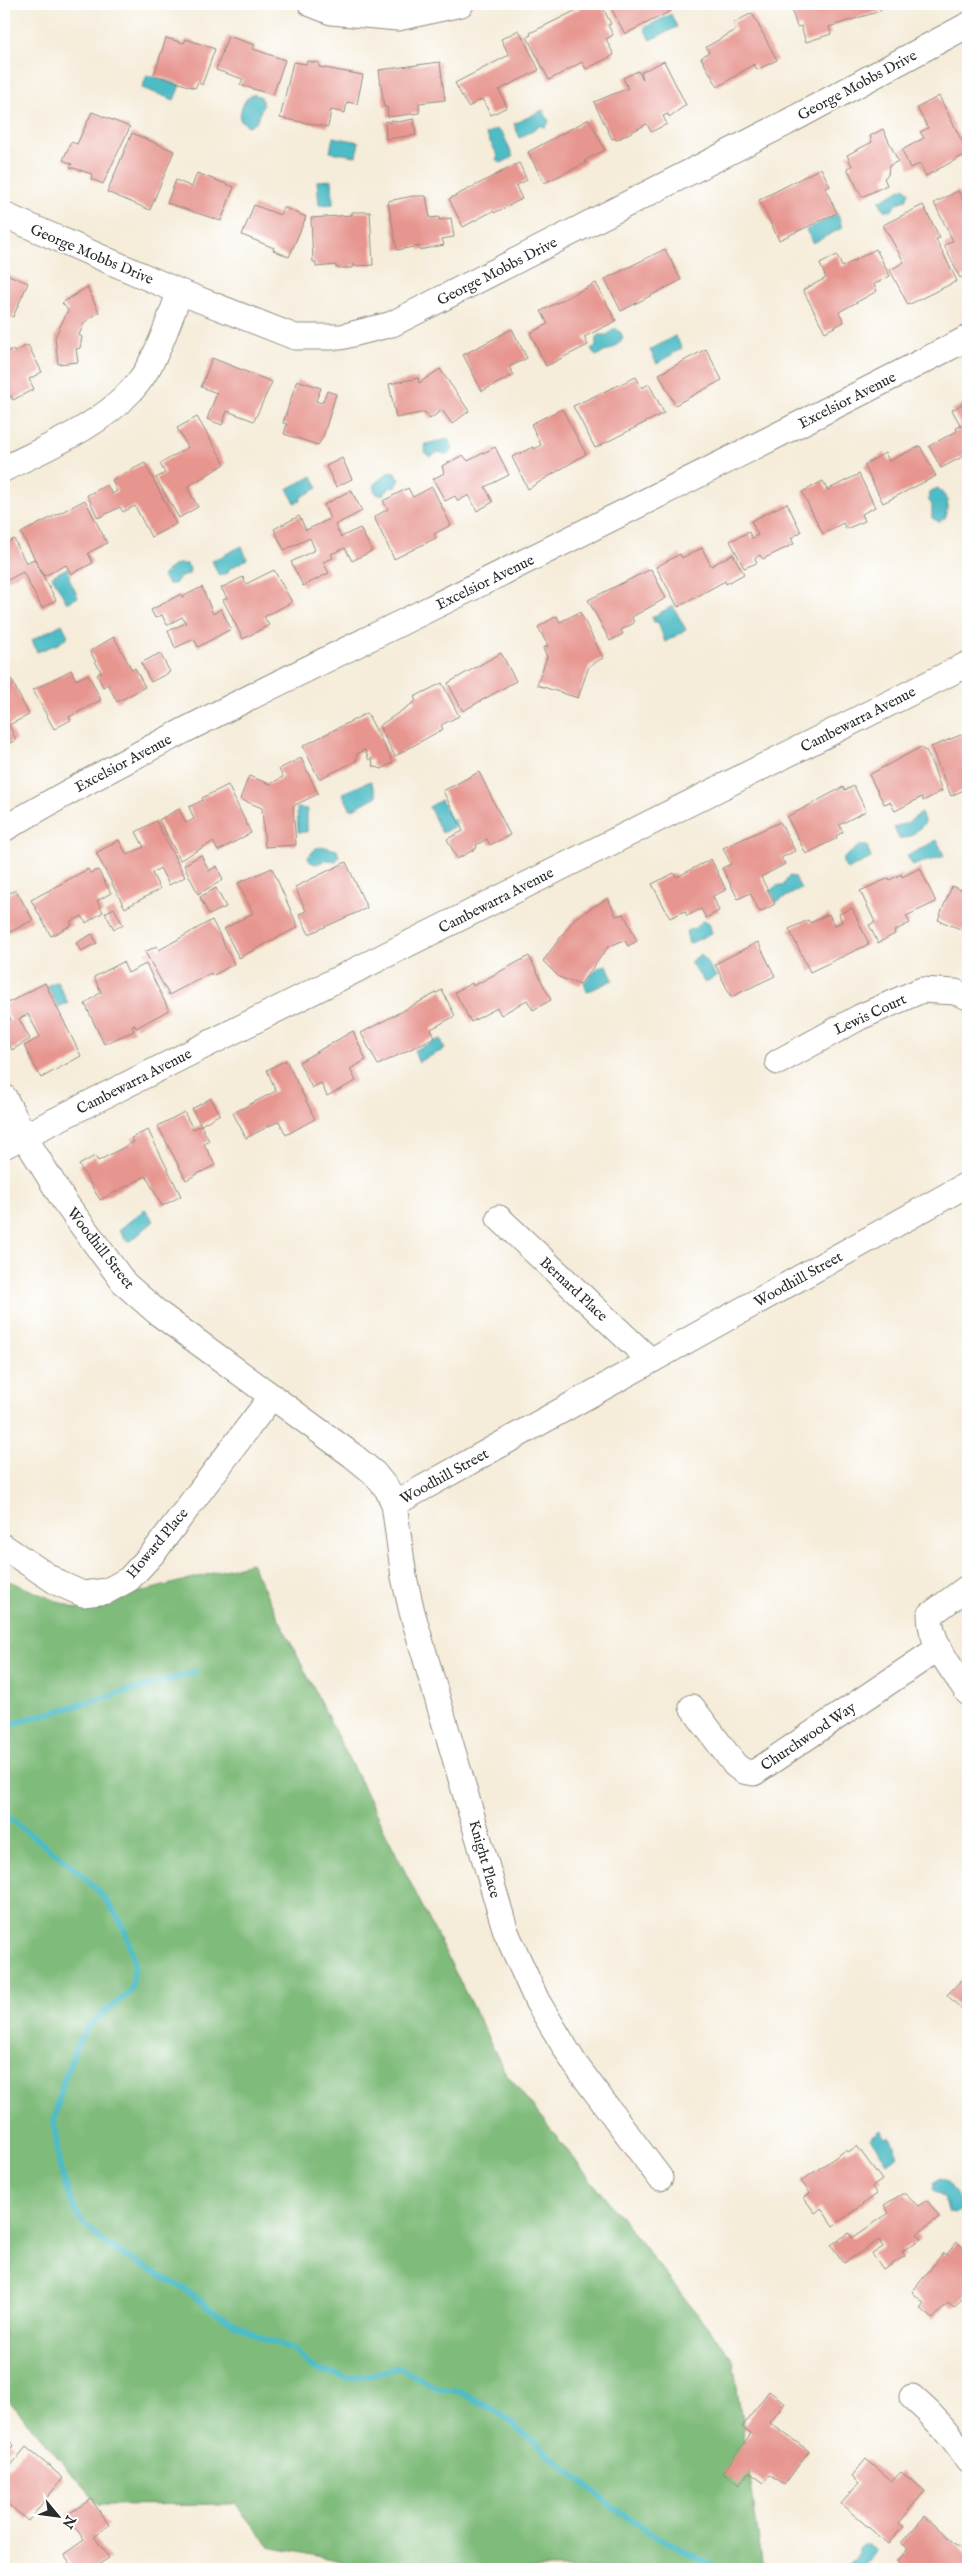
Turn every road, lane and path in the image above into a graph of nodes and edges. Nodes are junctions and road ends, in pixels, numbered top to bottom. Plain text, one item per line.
1 (311, 4) edge
2 (461, 4) edge
3 (968, 25) edge
4 (4, 215) edge
5 (180, 292) junction
6 (968, 338) edge
7 (4, 469) edge
8 (968, 664) edge
9 (4, 829) edge
10 (968, 998) edge
11 (778, 1062) dead end
12 (4, 1097) edge
13 (14, 1141) edge
14 (968, 1184) edge
15 (499, 1218) dead end
16 (650, 1360) junction
17 (272, 1396) junction
18 (394, 1504) junction
19 (4, 1547) edge
20 (968, 1587) edge
21 (939, 1648) junction
22 (968, 1693) edge
23 (692, 1707) dead end
24 (660, 2178) dead end
25 (912, 2397) dead end
26 (968, 2461) edge

1 - 2 street
3 - 5 street, George Mobbs Drive
4 - 5 street, George Mobbs Drive
5 - 7 street
6 - 9 street, Excelsior Avenue
8 - 13 street, Cambewarra Avenue
10 - 11 street, Lewis Court
12 - 13 street, Woodhill Street
13 - 17 street, Woodhill Street
14 - 16 street, Woodhill Street
15 - 16 street, Bernard Place
16 - 18 street, Woodhill Street
17 - 18 street, Woodhill Street
17 - 19 street, Howard Place
18 - 24 street, Knight Place
20 - 21 street
21 - 22 street
21 - 23 street, Churchwood Way
25 - 26 street

